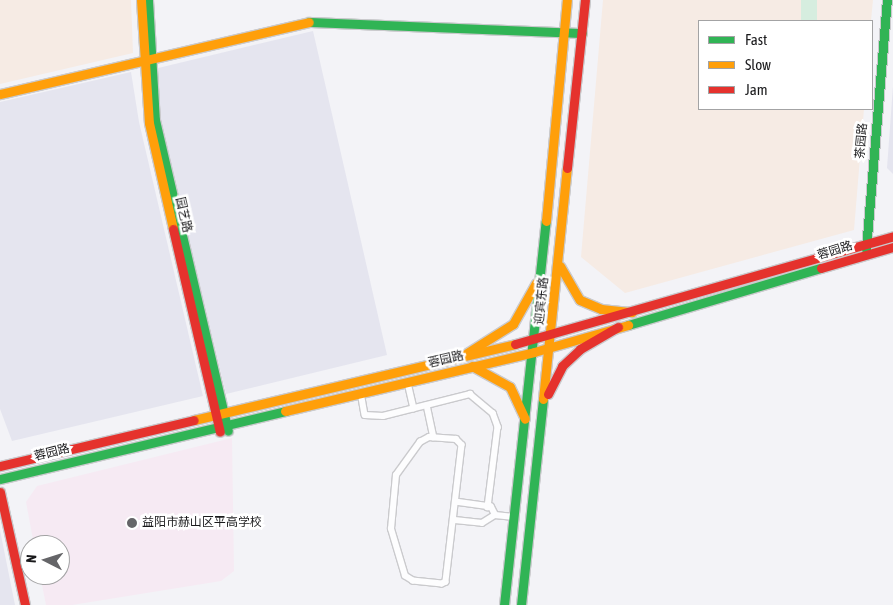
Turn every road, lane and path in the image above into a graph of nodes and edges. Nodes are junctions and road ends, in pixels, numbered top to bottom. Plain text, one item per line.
1 (141, 0) edge
2 (148, 0) edge
3 (567, 0) edge
4 (585, 0) edge
5 (887, 0) edge
6 (564, 32) junction
7 (582, 33) junction
8 (145, 60) junction
9 (0, 94) edge
10 (893, 236) edge
11 (865, 244) junction
12 (893, 247) edge
13 (867, 254) junction
14 (542, 259) junction
15 (559, 262) junction
16 (541, 270) junction
17 (632, 312) junction
18 (618, 327) junction
19 (551, 335) junction
20 (534, 338) junction
21 (550, 348) junction
22 (534, 352) junction
23 (459, 358) junction
24 (472, 366) junction
25 (409, 387) dead end
26 (362, 398) dead end
27 (544, 402) junction
28 (427, 405) junction
29 (414, 408) junction
30 (525, 420) junction
31 (222, 423) junction
32 (524, 434) junction
33 (434, 437) junction
34 (540, 437) junction
35 (0, 466) edge
36 (0, 479) edge
37 (0, 492) edge
38 (457, 502) junction
39 (488, 507) junction
40 (495, 515) junction
41 (514, 517) junction
42 (455, 520) junction
43 (24, 605) edge
44 (504, 605) edge
45 (521, 605) edge

1 - 8 main road, 园艺路
2 - 8 main road, 园艺路
3 - 6 main road, 迎宾东路
4 - 7 main road, 迎宾东路
5 - 11 main road, 茶园路
6 - 7 main road
6 - 8 main road
6 - 14 main road, 迎宾东路
7 - 15 main road, 迎宾东路
8 - 9 main road
8 - 31 main road, 园艺路
10 - 11 main road, 蓉园路
11 - 13 main road, 茶园路
11 - 17 main road, 蓉园路
12 - 13 main road, 蓉园路
13 - 18 main road, 蓉园路
14 - 15 main road
14 - 16 main road, 迎宾东路
15 - 17 main road
15 - 19 main road, 迎宾东路
16 - 20 main road, 迎宾东路
16 - 23 main road
17 - 19 main road, 蓉园路
18 - 21 main road, 蓉园路
18 - 27 main road
19 - 20 main road, 蓉园路
19 - 21 main road, 迎宾东路
20 - 22 main road, 迎宾东路
20 - 23 main road, 蓉园路
21 - 22 main road, 蓉园路
21 - 27 main road, 迎宾东路
22 - 24 main road, 蓉园路
22 - 30 main road, 迎宾东路
23 - 31 main road, 蓉园路
24 - 30 main road
24 - 31 main road, 蓉园路
25 - 29 street
26 - 29 street
27 - 34 main road, 迎宾东路
28 - 29 street
28 - 33 street
28 - 39 street
30 - 32 main road, 迎宾东路
31 - 35 main road, 蓉园路
31 - 36 main road, 蓉园路
32 - 34 main road
32 - 41 main road, 迎宾东路
33 - 38 street
33 - 42 street
34 - 45 main road, 迎宾东路
37 - 43 main road
38 - 39 street
38 - 42 street
39 - 40 street
40 - 41 street
40 - 42 street
41 - 44 main road, 迎宾东路

